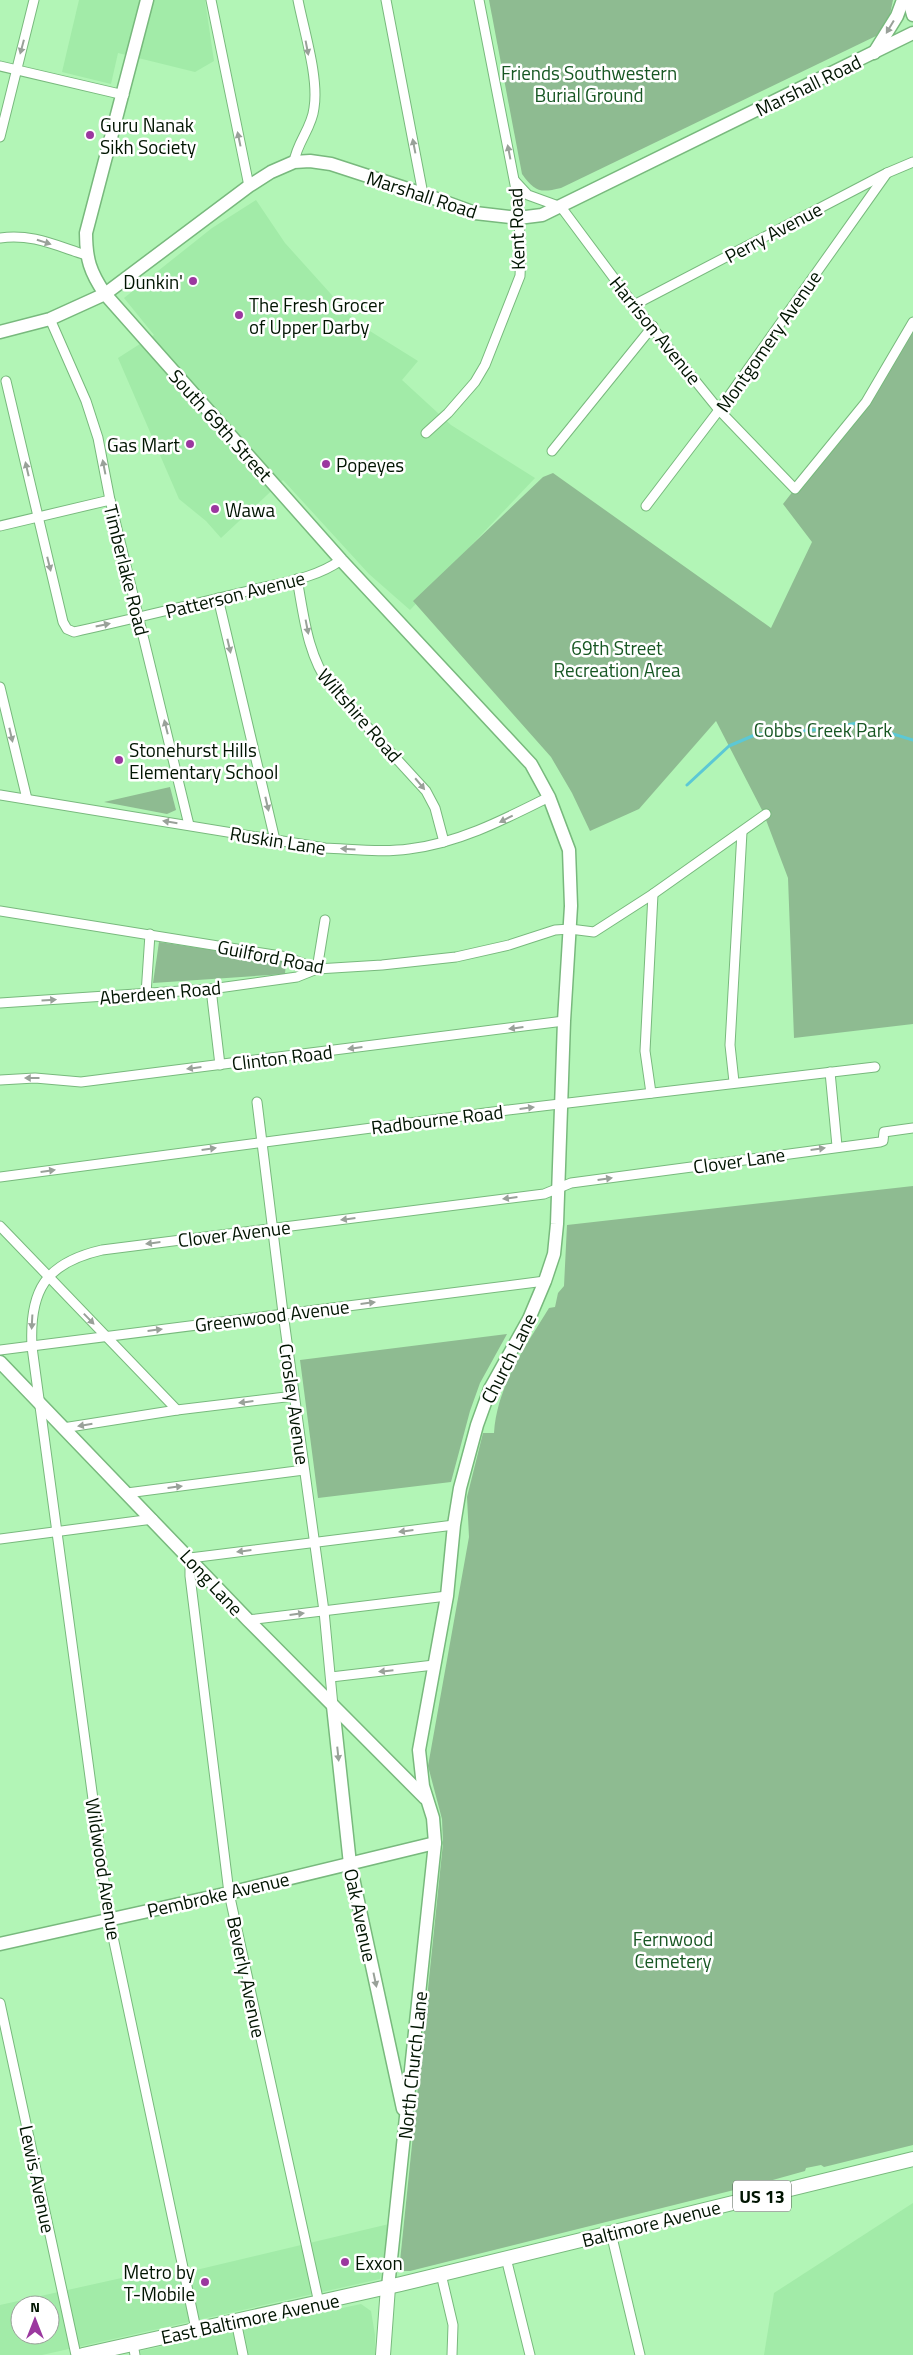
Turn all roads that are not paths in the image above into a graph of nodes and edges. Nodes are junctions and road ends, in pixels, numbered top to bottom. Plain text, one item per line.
1 (34, 0) edge
2 (148, 0) edge
3 (211, 0) edge
4 (298, 0) edge
5 (386, 0) edge
6 (479, 0) edge
7 (903, 0) edge
8 (909, 0) edge
9 (913, 15) edge
10 (913, 32) edge
11 (874, 52) junction
12 (0, 66) edge
13 (16, 70) junction
14 (124, 95) junction
15 (0, 137) edge
16 (294, 162) junction
17 (913, 162) edge
18 (887, 173) junction
19 (514, 181) junction
20 (249, 186) junction
21 (423, 194) junction
22 (561, 207) junction
23 (518, 218) junction
24 (0, 238) edge
25 (86, 256) junction
26 (105, 294) junction
27 (634, 305) junction
28 (50, 319) junction
29 (913, 322) edge
30 (653, 326) junction
31 (0, 332) edge
32 (6, 381) dead end
33 (719, 410) junction
34 (426, 433) dead end
35 (552, 451) dead end
36 (110, 500) junction
37 (646, 506) dead end
38 (38, 516) junction
39 (0, 526) edge
40 (341, 560) junction
41 (297, 579) junction
42 (218, 598) junction
43 (139, 618) junction
44 (0, 687) edge
45 (0, 795) edge
46 (549, 797) junction
47 (27, 799) junction
48 (766, 814) dead end
49 (189, 825) junction
50 (742, 832) junction
51 (275, 840) junction
52 (444, 842) junction
53 (653, 894) junction
54 (0, 912) edge
55 (325, 920) dead end
56 (570, 929) junction
57 (150, 934) junction
58 (317, 969) junction
59 (211, 989) junction
60 (146, 994) junction
61 (0, 1003) edge
62 (564, 1021) junction
63 (220, 1065) junction
64 (875, 1067) dead end
65 (830, 1072) junction
66 (0, 1080) edge
67 (734, 1082) junction
68 (650, 1093) junction
69 (257, 1102) dead end
70 (561, 1104) junction
71 (913, 1128) edge
72 (262, 1142) junction
73 (837, 1146) junction
74 (0, 1177) edge
75 (557, 1189) junction
76 (0, 1226) edge
77 (273, 1228) junction
78 (47, 1276) junction
79 (545, 1281) junction
80 (284, 1313) junction
81 (106, 1336) junction
82 (32, 1347) junction
83 (0, 1350) edge
84 (0, 1362) edge
85 (294, 1396) junction
86 (39, 1404) junction
87 (177, 1410) junction
88 (63, 1428) junction
89 (304, 1470) junction
90 (127, 1493) junction
91 (153, 1519) junction
92 (454, 1526) junction
93 (56, 1532) junction
94 (0, 1539) edge
95 (315, 1543) junction
96 (190, 1558) junction
97 (448, 1596) junction
98 (324, 1611) junction
99 (248, 1620) junction
100 (434, 1665) junction
101 (331, 1677) junction
102 (333, 1706) junction
103 (427, 1800) junction
104 (435, 1843) junction
105 (350, 1864) junction
106 (229, 1893) junction
107 (109, 1918) junction
108 (0, 1944) edge
109 (0, 2003) edge
110 (406, 2122) junction
111 (913, 2158) edge
112 (611, 2233) junction
113 (506, 2258) junction
114 (441, 2274) junction
115 (388, 2287) junction
116 (319, 2302) junction
117 (236, 2321) junction
118 (196, 2329) junction
119 (134, 2349) edge
120 (76, 2355) edge
121 (83, 2355) edge
122 (244, 2355) edge
123 (383, 2355) edge
124 (452, 2355) edge
125 (530, 2355) edge
126 (640, 2355) edge

1 -> 13 street
2 - 14 main road, South 69th Street
20 -> 3 street
4 -> 16 street
21 -> 5 street
19 -> 6 street, Kent Road
7 -> 11 main road
8 - 9 main road
10 - 11 main road, Marshall Road
11 - 22 main road, Marshall Road
12 - 13 street
13 - 14 street
13 - 15 street
14 - 25 main road, South 69th Street
16 - 20 main road, Marshall Road
16 - 21 main road, Marshall Road
17 - 18 street, Perry Avenue
18 - 27 street, Perry Avenue
18 - 33 street, Montgomery Avenue
19 - 22 street
19 - 23 street, Kent Road
20 - 26 main road, Marshall Road
21 - 23 main road, Marshall Road
22 - 23 main road, Marshall Road
22 - 27 street, Harrison Avenue
23 - 34 street, Kent Road
24 -> 25 street
25 - 26 main road, South 69th Street
26 - 28 main road, Marshall Road
26 - 40 main road, South 69th Street
27 - 30 street, Harrison Avenue
28 - 31 main road, Marshall Road
36 -> 28 street, Timberlake Road
29 - 33 street, Harrison Avenue
30 - 33 street, Harrison Avenue
30 - 35 street
38 -> 32 street
33 - 37 street, Montgomery Avenue
36 - 38 street
36 - 43 street, Timberlake Road
38 - 39 street
38 -> 43 street, Patterson Avenue
40 - 41 street, Patterson Avenue
40 - 46 main road, South 69th Street
41 - 42 street, Patterson Avenue
41 -> 52 street, Wiltshire Road
42 - 43 street, Patterson Avenue
42 -> 51 street
49 -> 43 street, Timberlake Road
44 -> 47 street
45 - 47 street, Ruskin Lane
46 -> 52 street, Ruskin Lane
46 - 56 main road, South 69th Street
49 -> 47 street, Ruskin Lane
48 - 50 street, Guilford Road
49 - 51 street, Ruskin Lane
50 - 53 street, Guilford Road
50 - 67 street
52 -> 51 street, Ruskin Lane
53 - 56 street, Guilford Road
53 - 68 street
54 - 57 street, Guilford Road
55 - 58 street
56 - 58 street, Guilford Road
56 - 62 main road, Church Lane
57 - 58 street, Guilford Road
57 - 60 street
58 - 59 street, Aberdeen Road
59 - 60 street, Aberdeen Road
59 - 63 street
61 -> 60 street, Aberdeen Road
62 -> 63 street, Clinton Road
62 - 70 main road, Church Lane
63 -> 66 street, Clinton Road
64 - 65 street, Radbourne Road
65 - 67 street, Radbourne Road
65 - 73 street
67 - 68 street, Radbourne Road
68 - 70 street, Radbourne Road
69 - 72 street, Crosley Avenue
72 -> 70 street, Radbourne Road
70 - 75 main road, Church Lane
71 - 73 street, Clover Lane
74 -> 72 street, Radbourne Road
72 - 77 street, Crosley Avenue
75 -> 73 street, Clover Lane
75 -> 77 street, Clover Avenue
75 - 79 main road, Church Lane
76 - 78 street
77 -> 78 street, Clover Avenue
77 - 80 street, Crosley Avenue
78 -> 81 street
78 -> 82 street
80 -> 79 street, Greenwood Avenue
79 - 92 main road, Church Lane
81 -> 80 street, Greenwood Avenue
80 - 85 street, Crosley Avenue
81 - 82 street, Greenwood Avenue
81 - 87 street
82 - 83 street, Greenwood Avenue
82 - 86 street
84 - 86 main road, Long Lane
85 -> 87 street
85 - 89 street, Crosley Avenue
86 - 88 main road, Long Lane
86 - 93 street, Wildwood Avenue
87 -> 88 street
88 - 90 main road, Long Lane
90 -> 89 street
89 - 95 street, Crosley Avenue
90 - 91 main road, Long Lane
91 - 93 street
91 - 96 main road, Long Lane
92 -> 95 street
92 - 97 main road, Church Lane
93 - 94 street
93 - 107 street, Wildwood Avenue
95 -> 96 street
95 - 98 street, Crosley Avenue
96 - 99 main road, Long Lane
96 - 106 street, Beverly Avenue
97 - 98 street
97 - 100 main road, Church Lane
99 -> 98 street
98 - 101 street, Crosley Avenue
99 - 102 main road, Long Lane
100 -> 101 street
100 - 103 main road, Church Lane
101 - 102 street, Crosley Avenue
102 - 103 main road, Long Lane
102 -> 105 main road, Oak Avenue
103 - 104 main road, Church Lane
104 - 105 main road, Pembroke Avenue
104 - 110 main road, North Church Lane
105 - 106 main road, Pembroke Avenue
105 -> 110 main road, Oak Avenue
106 - 107 main road, Pembroke Avenue
106 - 116 street, Beverly Avenue
107 - 108 main road, Pembroke Avenue
107 - 118 street, Wildwood Avenue
109 - 120 street, Lewis Avenue
110 - 115 main road, North Church Lane
111 - 112 main road, Baltimore Avenue / US 13
112 - 113 main road, Baltimore Avenue / US 13
112 - 126 street
113 - 114 main road, Baltimore Avenue / US 13
113 - 125 street
114 - 115 main road, Baltimore Avenue / US 13
114 - 124 street
115 - 116 main road, East Baltimore Avenue
115 - 123 main road
116 - 117 main road, East Baltimore Avenue
117 - 118 main road, East Baltimore Avenue
117 - 122 street
118 - 119 main road, East Baltimore Avenue
119 - 121 main road, East Baltimore Avenue

